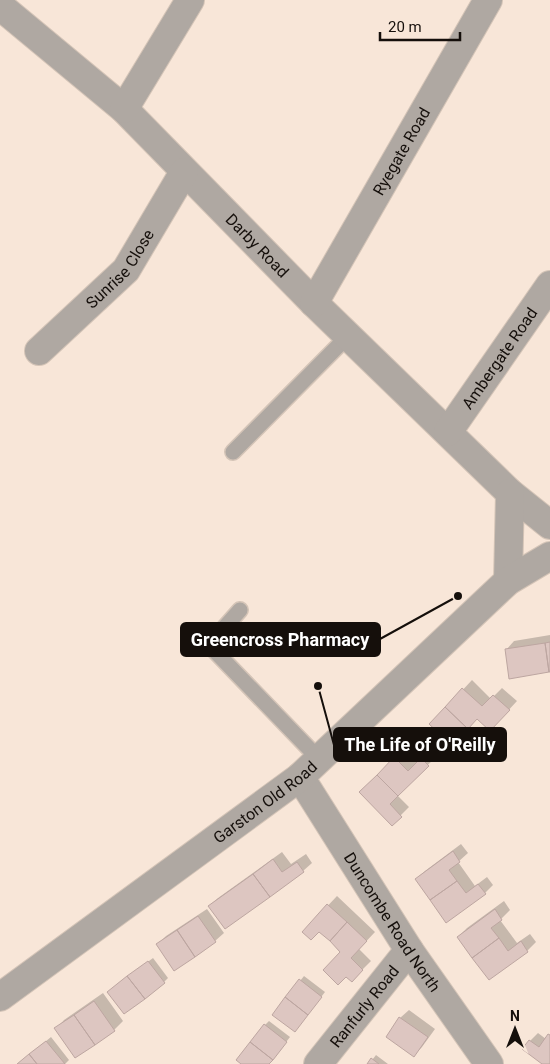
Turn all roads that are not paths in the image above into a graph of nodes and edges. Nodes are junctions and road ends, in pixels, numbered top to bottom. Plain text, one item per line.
1 (190, 0) edge
2 (488, 0) edge
3 (0, 6) edge
4 (124, 109) junction
5 (184, 172) junction
6 (550, 285) edge
7 (314, 302) junction
8 (348, 336) junction
9 (39, 351) dead end
10 (448, 432) junction
11 (233, 452) dead end
12 (510, 493) junction
13 (550, 525) edge
14 (550, 556) edge
15 (508, 581) junction
16 (240, 610) dead end
17 (310, 768) junction
18 (409, 950) junction
19 (0, 997) edge
20 (318, 1064) edge
21 (489, 1064) edge

1 - 4 street
2 - 7 street, Ryegate Road
3 - 4 street, Darby Road
4 - 5 street, Darby Road
5 - 7 street, Darby Road
5 - 9 street, Sunrise Close
6 - 10 street, Ambergate Road
7 - 8 street, Darby Road
8 - 10 street, Darby Road
8 - 11 lane
10 - 12 street, Darby Road
12 - 13 street
12 - 15 street
14 - 15 street, Garston Old Road
15 - 17 street, Garston Old Road
16 - 17 lane
17 - 18 street, Duncombe Road North
17 - 19 street, Garston Old Road
18 - 20 street, Ranfurly Road
18 - 21 street, Duncombe Road North

